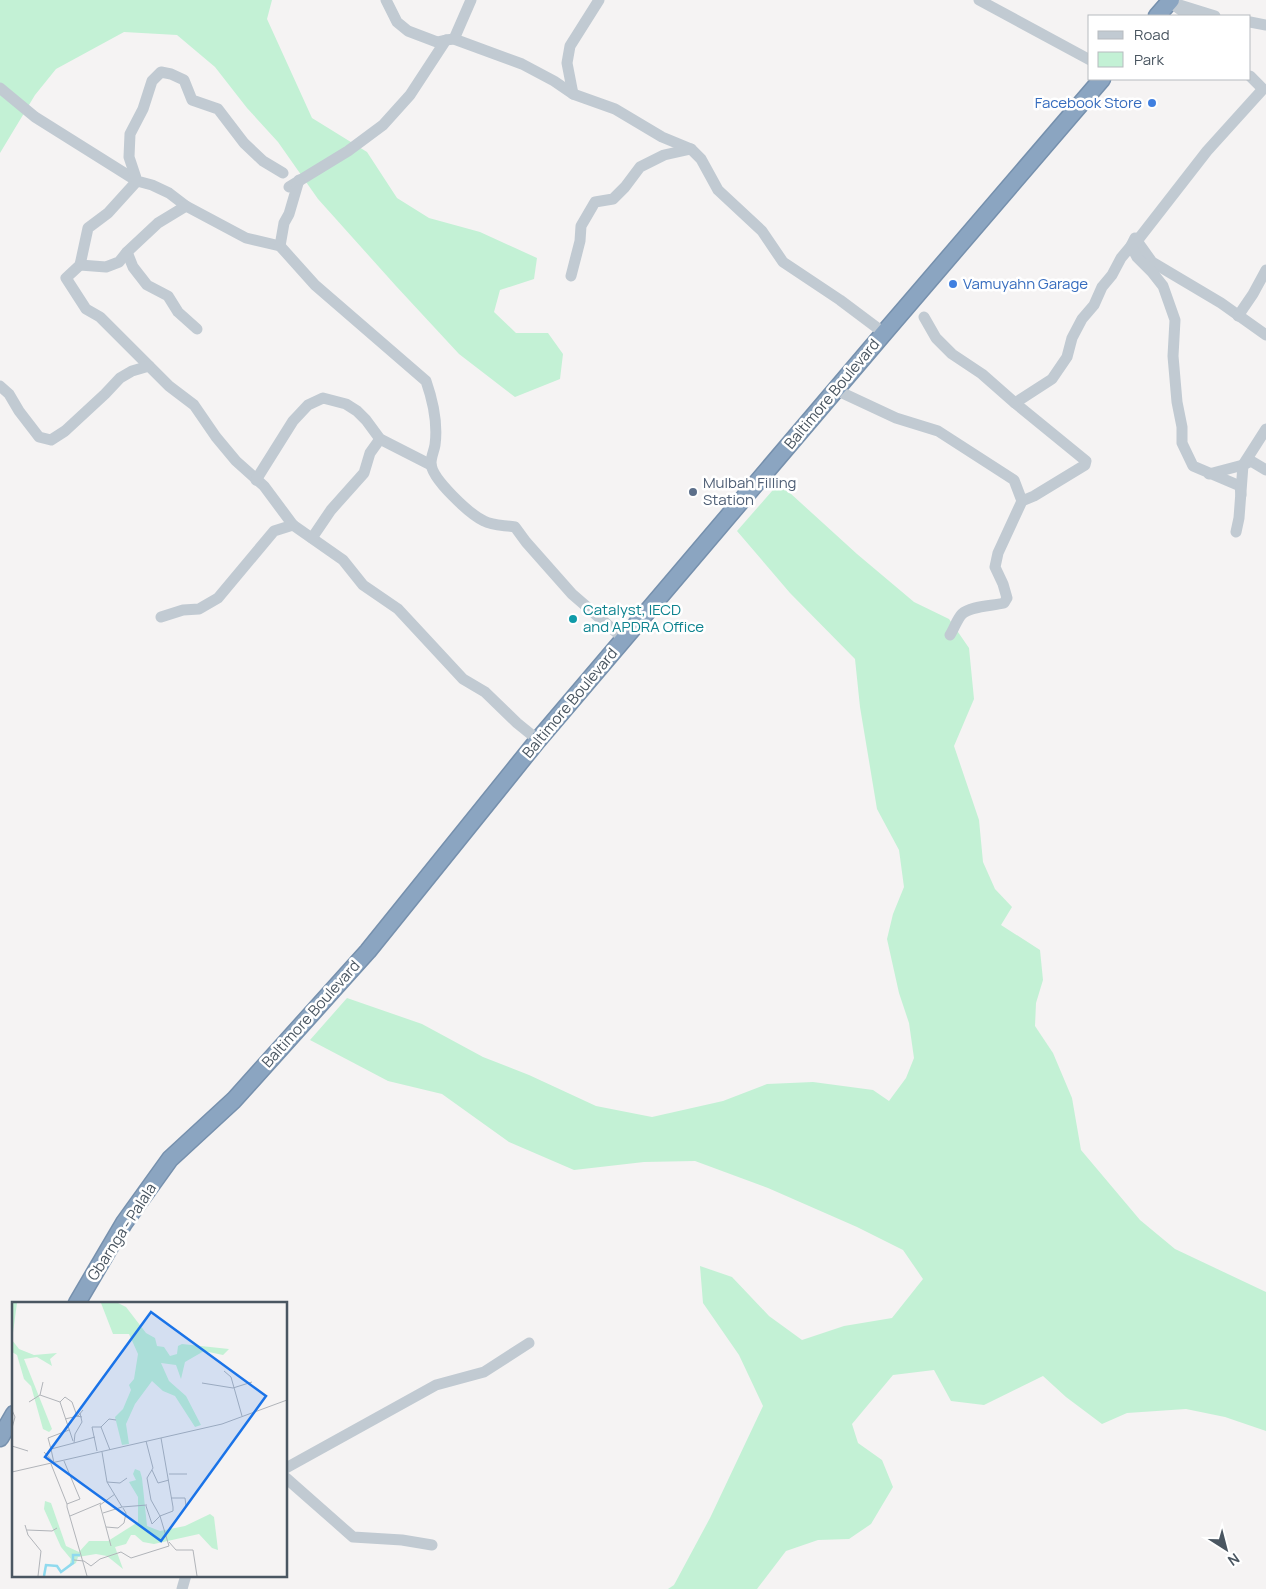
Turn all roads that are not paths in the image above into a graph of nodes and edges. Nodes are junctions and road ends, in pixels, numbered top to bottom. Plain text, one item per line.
1 (386, 0) edge
2 (471, 0) edge
3 (599, 0) edge
4 (979, 0) edge
5 (1170, 1) edge
6 (1158, 15) edge
7 (1188, 15) edge
8 (1212, 15) edge
9 (1251, 22) edge
10 (1266, 25) edge
11 (450, 39) junction
12 (1088, 59) edge
13 (1251, 77) edge
14 (1101, 80) edge
15 (0, 88) edge
16 (1264, 91) edge
17 (573, 94) junction
18 (691, 149) junction
19 (283, 173) dead end
20 (136, 180) junction
21 (186, 206) junction
22 (1134, 244) junction
23 (280, 246) junction
24 (126, 252) junction
25 (80, 264) junction
26 (1266, 270) edge
27 (570, 276) dead end
28 (924, 316) dead end
29 (1238, 316) junction
30 (197, 329) dead end
31 (884, 333) junction
32 (1266, 335) edge
33 (149, 366) junction
34 (0, 386) edge
35 (836, 390) junction
36 (1015, 403) junction
37 (1265, 433) edge
38 (380, 439) junction
39 (431, 465) junction
40 (1243, 465) junction
41 (1266, 470) edge
42 (1208, 474) junction
43 (256, 480) junction
44 (1241, 495) junction
45 (1022, 501) junction
46 (293, 525) junction
47 (1236, 532) dead end
48 (312, 538) junction
49 (161, 617) dead end
50 (950, 636) dead end
51 (624, 639) junction
52 (538, 740) junction
53 (234, 1100) joint
54 (78, 1302) edge
55 (529, 1343) dead end
56 (12, 1417) edge
57 (0, 1438) edge
58 (288, 1467) edge
59 (288, 1480) edge
60 (432, 1545) dead end
61 (186, 1576) edge
62 (182, 1589) edge

1 - 11 street
2 - 11 street
3 - 17 street
4 - 12 street
5 - 6 highway
5 - 7 street
5 - 8 street
9 - 10 street
11 - 17 street
11 - 23 street
13 - 16 street
14 - 31 highway, Baltimore Boulevard
15 - 20 street
16 - 22 street
17 - 18 street
18 - 27 street
18 - 31 street
19 - 20 street
20 - 21 street
20 - 25 street
21 - 23 street
21 - 24 street
22 - 29 street
22 - 36 street
22 - 42 street
23 - 39 street
24 - 25 street
24 - 30 street
25 - 33 street
26 - 29 street
28 - 36 street
29 - 32 street
31 - 35 highway, Baltimore Boulevard
33 - 34 street
33 - 43 street
35 - 45 street
35 - 51 highway, Baltimore Boulevard
36 - 45 street
37 - 40 street
38 - 39 street
38 - 43 street
38 - 48 street
39 - 51 street
40 - 41 street
40 - 42 street
40 - 44 street
42 - 44 street
43 - 46 street
44 - 47 street
45 - 50 street
46 - 48 street
46 - 49 street
48 - 52 street
51 - 52 highway, Baltimore Boulevard
52 - 53 highway, Baltimore Boulevard
53 - 54 highway, Gbarnga - Palala
55 - 58 street
56 - 57 highway
59 - 60 street
61 - 62 street

